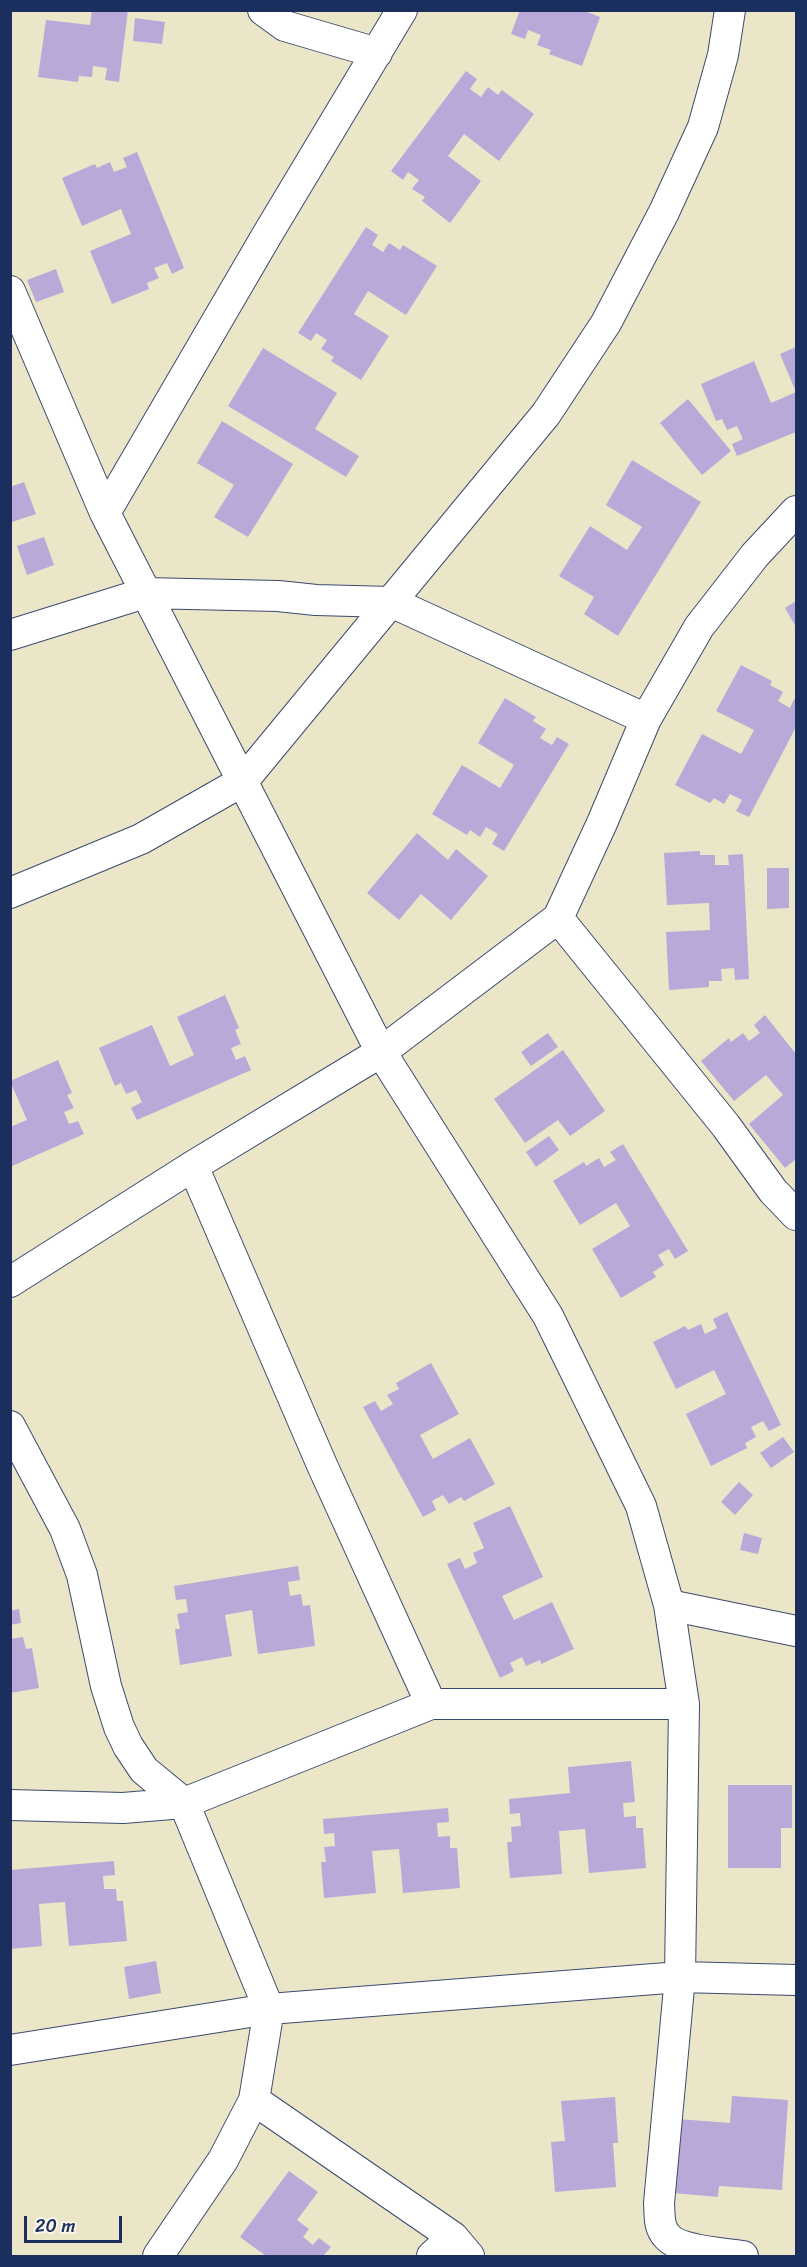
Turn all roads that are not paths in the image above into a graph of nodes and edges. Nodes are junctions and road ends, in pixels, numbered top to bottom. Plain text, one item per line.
1 (262, 10) edge
2 (402, 10) edge
3 (730, 10) edge
4 (377, 53) junction
5 (10, 291) edge
6 (796, 511) edge
7 (105, 513) junction
8 (145, 593) junction
9 (391, 602) junction
10 (10, 635) edge
11 (646, 719) junction
12 (243, 781) junction
13 (10, 893) edge
14 (558, 918) junction
15 (381, 1052) junction
16 (193, 1166) junction
17 (796, 1215) edge
18 (10, 1282) edge
19 (10, 1426) edge
20 (669, 1605) junction
21 (796, 1631) edge
22 (430, 1704) junction
23 (684, 1704) junction
24 (184, 1803) junction
25 (10, 1804) edge
26 (680, 1977) junction
27 (796, 1980) edge
28 (269, 2008) junction
29 (10, 2050) edge
30 (254, 2100) junction
31 (451, 2250) edge
32 (158, 2256) edge
33 (742, 2256) edge

1 - 4 street
2 - 4 street
3 - 9 street
4 - 7 street
5 - 7 street
6 - 11 street
7 - 8 street
8 - 9 street
8 - 10 street
8 - 12 street
9 - 11 street
9 - 12 street
11 - 14 street
12 - 13 street
12 - 15 street
14 - 15 street
14 - 17 street
15 - 16 street
15 - 20 street
16 - 18 street
16 - 22 street
19 - 24 street
20 - 21 street
20 - 23 street
22 - 23 street
22 - 24 street
23 - 26 street
24 - 25 street
24 - 28 street
26 - 27 street
26 - 28 street
26 - 33 street
28 - 29 street
28 - 30 street
30 - 31 street
30 - 32 street

